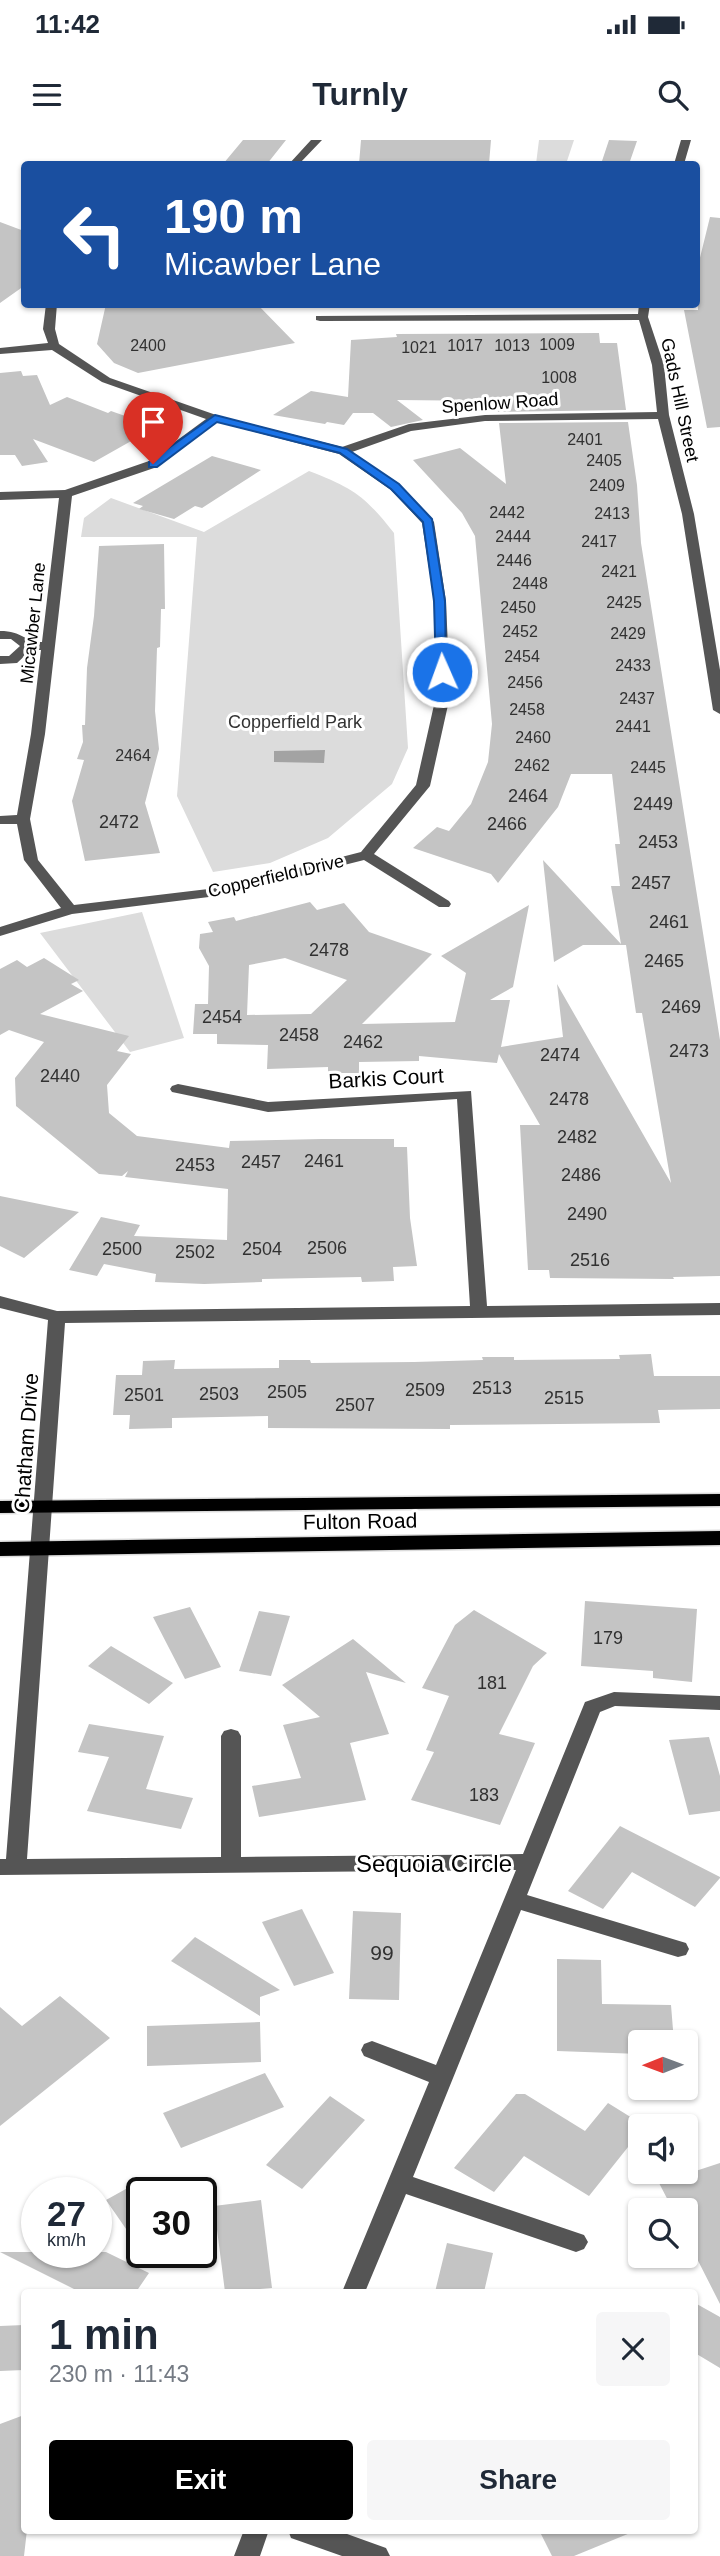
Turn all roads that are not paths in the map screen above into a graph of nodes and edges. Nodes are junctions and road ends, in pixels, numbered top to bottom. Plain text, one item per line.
1 (317, 140) edge
2 (686, 140) edge
3 (296, 161) edge
4 (680, 161) edge
5 (52, 308) edge
6 (644, 311) edge
7 (320, 318) dead end
8 (54, 346) junction
9 (0, 351) edge
10 (663, 415) junction
11 (215, 418) junction
12 (344, 451) junction
13 (66, 494) junction
14 (0, 496) edge
15 (0, 635) edge
16 (28, 646) junction
17 (49, 646) junction
18 (0, 660) edge
19 (720, 710) edge
20 (23, 819) junction
21 (0, 820) edge
22 (366, 855) junction
23 (444, 904) dead end
24 (70, 910) junction
25 (0, 932) edge
26 (178, 1089) dead end
27 (0, 1301) edge
28 (720, 1309) edge
29 (479, 1311) junction
30 (57, 1317) junction
31 (720, 1500) edge
32 (0, 1507) edge
33 (44, 1507) junction
34 (720, 1538) edge
35 (40, 1548) junction
36 (0, 1549) edge
37 (720, 1703) edge
38 (231, 1736) dead end
39 (530, 1862) junction
40 (231, 1865) junction
41 (8, 1867) edge
42 (515, 1900) junction
43 (678, 1949) dead end
44 (372, 2050) dead end
45 (442, 2077) junction
46 (399, 2182) junction
47 (576, 2242) dead end
48 (355, 2289) edge
49 (255, 2534) edge
50 (312, 2534) edge
51 (247, 2556) edge
52 (377, 2556) edge

1 - 3 street
2 - 4 street
5 - 8 street
6 - 7 street
6 - 10 street, Gads Hill Street
8 - 9 street
8 - 11 street, Copperfield Drive
10 - 12 street, Spenlow Road
10 - 19 street, Gads Hill Street
11 - 12 street, Copperfield Drive
11 - 13 street
12 - 22 street, Copperfield Drive
13 - 14 street
13 - 17 street, Micawber Lane
15 - 16 street
16 - 17 street
16 - 18 street
17 - 20 street, Micawber Lane
20 - 21 street
20 - 24 street, Micawber Lane
22 - 23 street
22 - 24 street, Copperfield Drive
24 - 25 street, Copperfield Drive
26 - 29 street, Barkis Court
27 - 30 street
28 - 29 street
29 - 30 street
30 - 33 street, Chatham Drive
31 - 33 main road, Fulton Road
32 - 33 main road, Fulton Road
33 - 35 street, Chatham Drive
34 - 35 main road, Fulton Road
35 - 36 main road, Fulton Road
35 - 41 street, Chatham Drive
37 - 39 street
38 - 40 street
39 - 40 street, Sequoia Circle
39 - 42 street, Sequoia Circle
40 - 41 street, Sequoia Circle
42 - 43 street
42 - 45 street, Sequoia Circle
44 - 45 street
45 - 46 street, Sequoia Circle
46 - 47 street
46 - 48 street, Sequoia Circle
49 - 51 street
50 - 52 street

